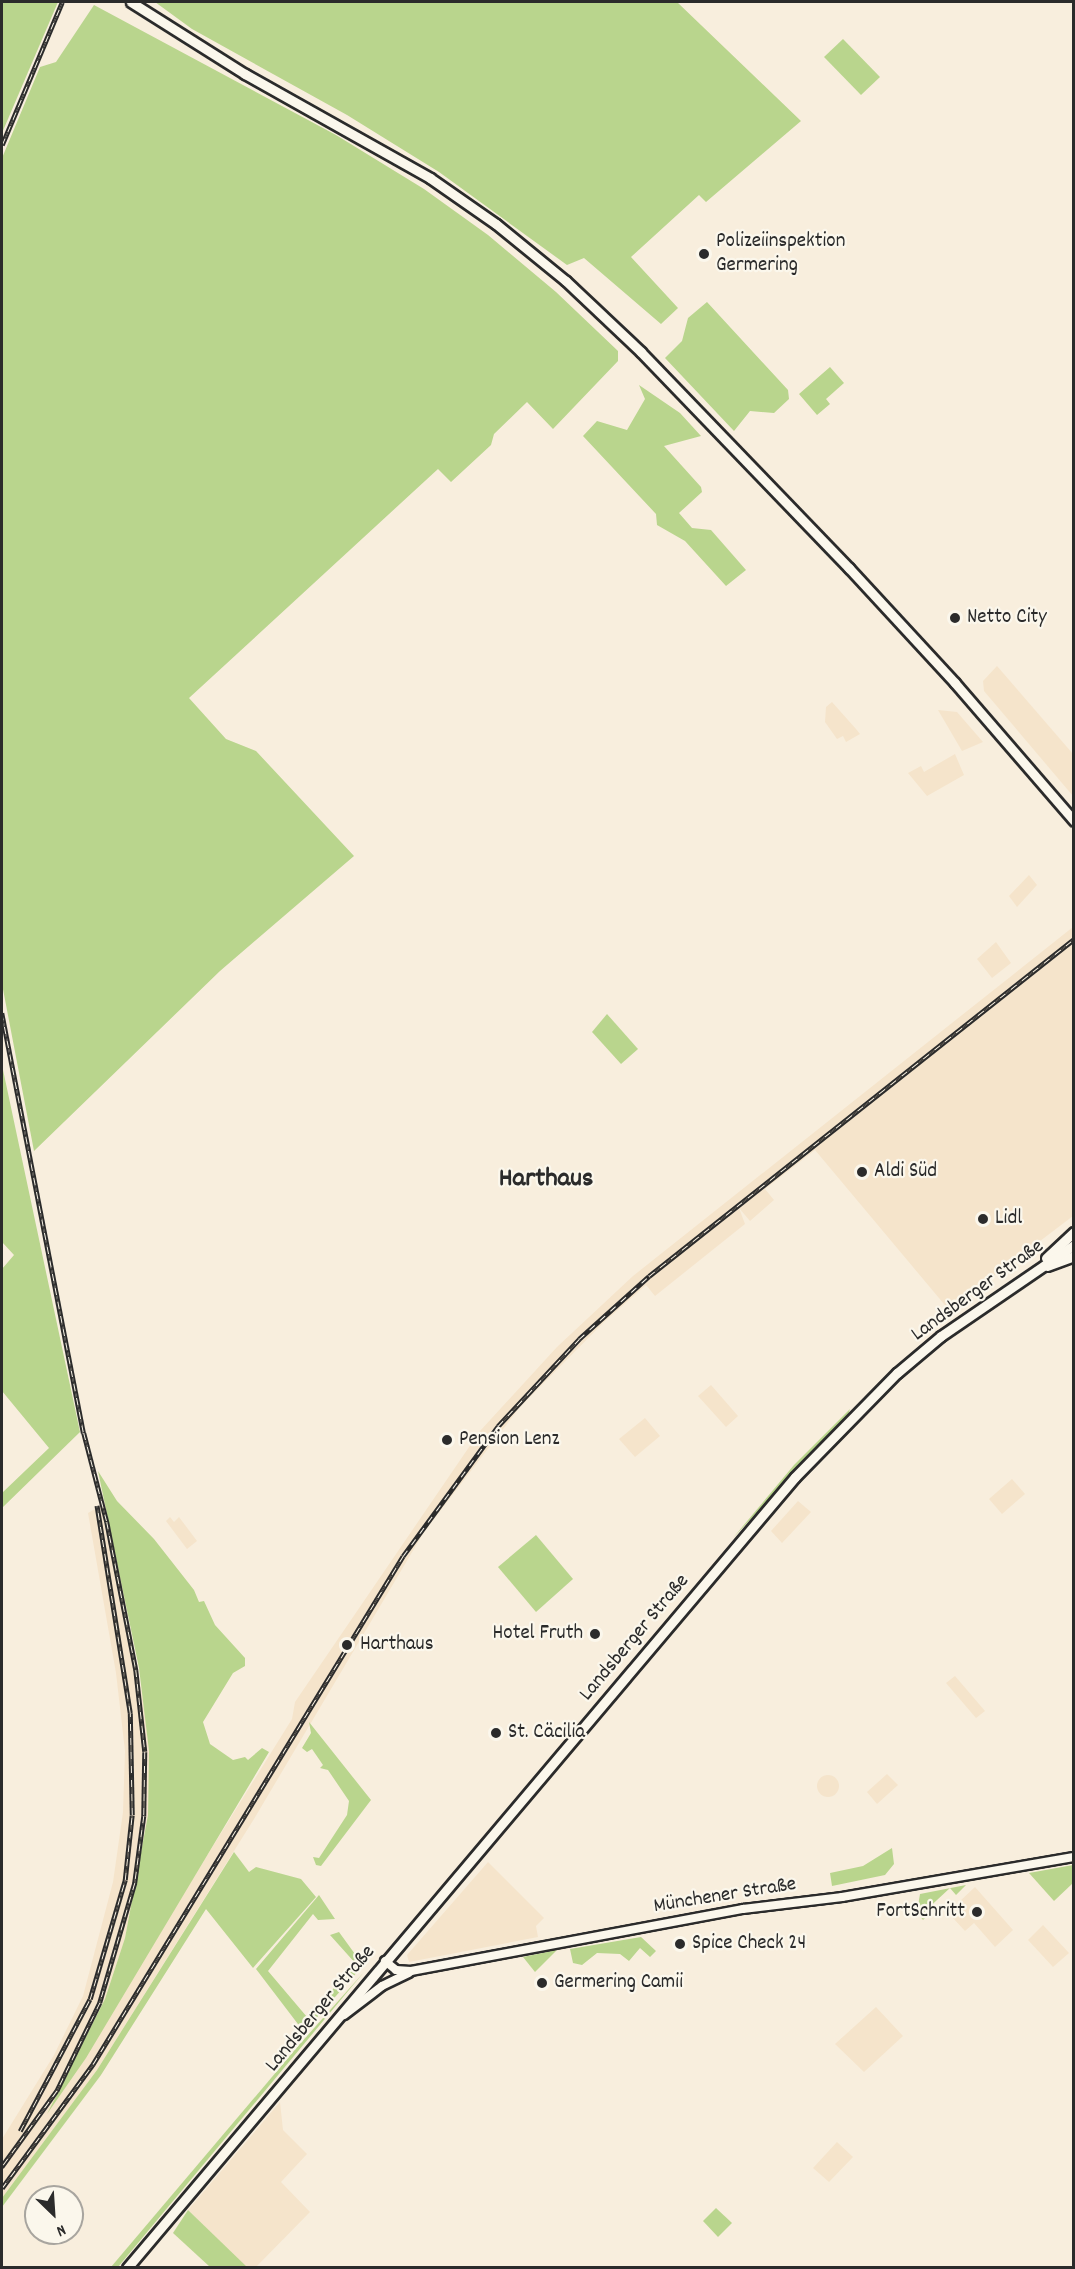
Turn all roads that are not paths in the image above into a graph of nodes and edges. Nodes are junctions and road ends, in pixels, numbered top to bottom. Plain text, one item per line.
1 (131, 2) edge
2 (1074, 821) edge
3 (1074, 1232) edge
4 (1074, 1245) edge
5 (1074, 1256) edge
6 (1039, 1267) junction
7 (1074, 1857) edge
8 (385, 1961) junction
9 (411, 1971) junction
10 (338, 2019) junction
11 (127, 2268) edge

1 - 2 main road
3 - 6 main road
4 - 6 main road, Landsberger Straße
5 - 6 main road
6 - 8 main road, Landsberger Straße
7 - 9 street, Münchener Straße
8 - 9 street
8 - 10 main road, Landsberger Straße
9 - 10 street, Münchener Straße
10 - 11 main road, Landsberger Straße

